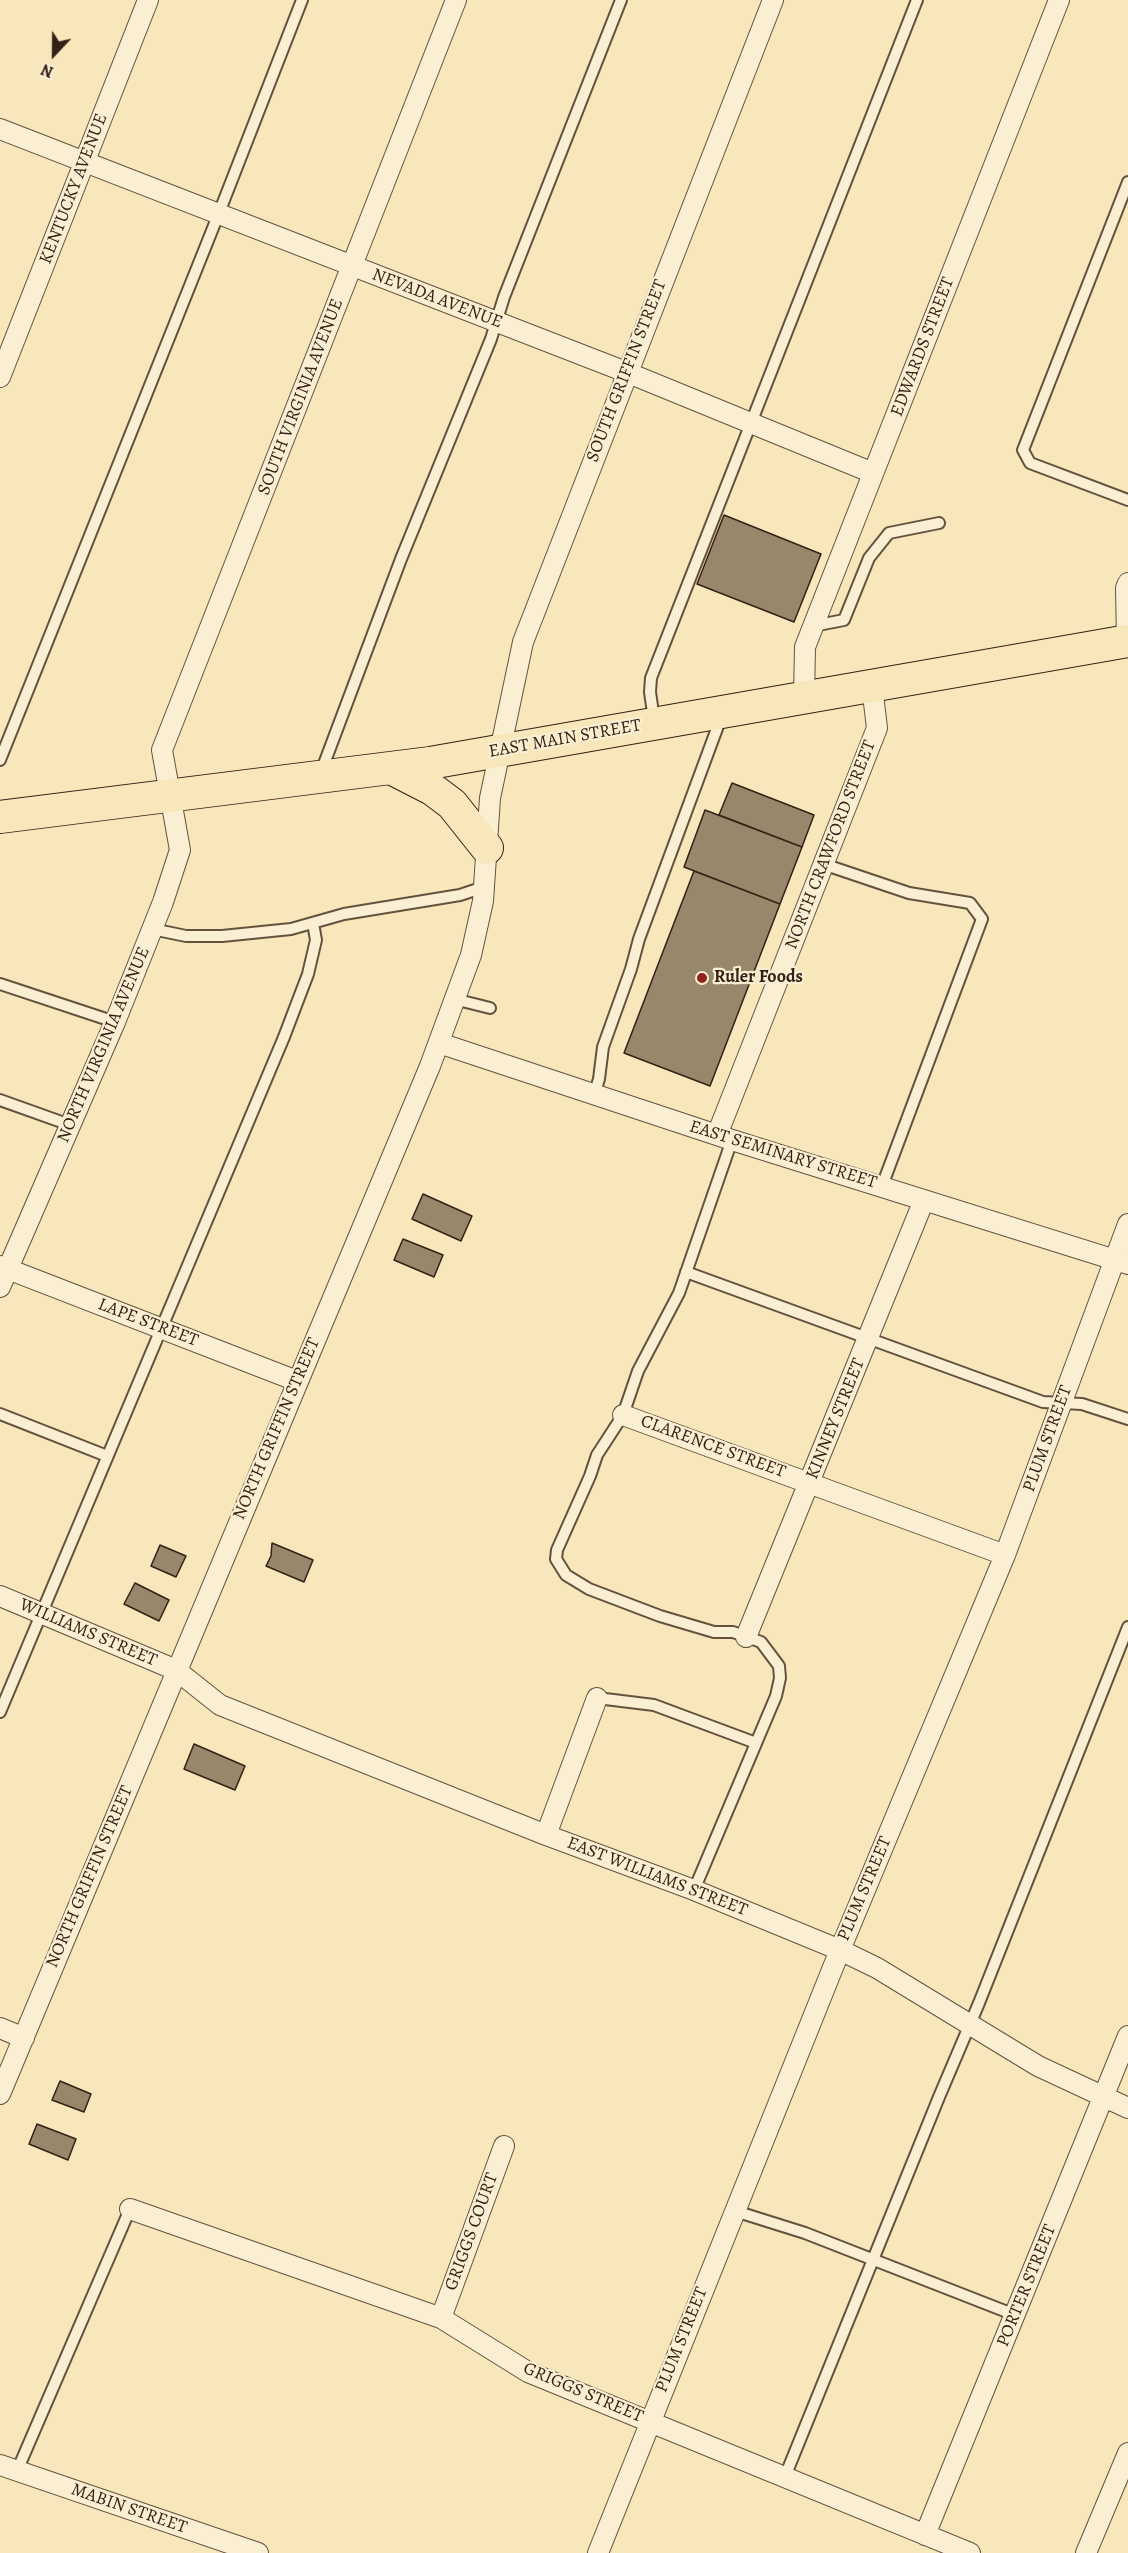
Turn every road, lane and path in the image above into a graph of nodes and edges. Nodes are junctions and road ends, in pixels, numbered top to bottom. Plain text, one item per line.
1 (148, 0) edge
2 (302, 0) edge
3 (456, 0) edge
4 (621, 0) edge
5 (773, 0) edge
6 (917, 0) edge
7 (1059, 0) edge
8 (0, 129) edge
9 (84, 163) junction
10 (1128, 182) edge
11 (219, 213) junction
12 (352, 266) junction
13 (496, 322) junction
14 (627, 372) junction
15 (0, 377) edge
16 (750, 423) junction
17 (873, 473) junction
18 (1128, 500) edge
19 (939, 523) dead end
20 (1128, 583) edge
21 (813, 626) junction
22 (1127, 641) edge
23 (872, 686) junction
24 (804, 698) junction
25 (723, 712) junction
26 (655, 724) junction
27 (502, 749) junction
28 (0, 760) edge
29 (393, 769) junction
30 (319, 777) junction
31 (171, 796) junction
32 (0, 817) edge
33 (487, 848) junction
34 (823, 864) junction
35 (484, 887) junction
36 (314, 923) junction
37 (152, 929) junction
38 (0, 984) edge
39 (454, 999) junction
40 (490, 1008) dead end
41 (115, 1022) junction
42 (439, 1043) junction
43 (594, 1095) junction
44 (0, 1100) edge
45 (70, 1125) junction
46 (724, 1138) junction
47 (882, 1186) junction
48 (924, 1200) junction
49 (1128, 1224) edge
50 (1121, 1262) edge
51 (4, 1268) edge
52 (686, 1272) junction
53 (0, 1287) edge
54 (160, 1328) junction
55 (868, 1338) junction
56 (297, 1381) junction
57 (1061, 1403) junction
58 (0, 1414) edge
59 (623, 1416) junction
60 (1128, 1419) edge
61 (107, 1456) junction
62 (810, 1482) junction
63 (1005, 1555) junction
64 (0, 1596) edge
65 (43, 1613) junction
66 (1128, 1627) edge
67 (746, 1637) junction
68 (176, 1670) junction
69 (597, 1698) joint
70 (0, 1712) edge
71 (756, 1743) junction
72 (546, 1835) junction
73 (694, 1890) junction
74 (840, 1950) junction
75 (970, 2026) junction
76 (0, 2028) edge
77 (1128, 2036) edge
78 (24, 2038) junction
79 (0, 2094) edge
80 (1102, 2098) junction
81 (1128, 2108) edge
82 (504, 2146) dead end
83 (130, 2209) joint
84 (735, 2211) junction
85 (873, 2260) junction
86 (1015, 2315) junction
87 (441, 2318) junction
88 (649, 2421) junction
89 (1128, 2453) edge
90 (9, 2468) edge
91 (784, 2479) junction
92 (925, 2535) junction
93 (258, 2553) edge
94 (598, 2553) edge
95 (970, 2553) edge
96 (1086, 2553) edge

1 - 9 street, KENTUCKY AVENUE
2 - 11 lane
3 - 12 street, SOUTH VIRGINIA AVENUE
4 - 13 lane
5 - 14 street, SOUTH GRIFFIN STREET
6 - 16 lane
7 - 17 street, EDWARDS STREET
8 - 9 street, NEVADA AVENUE
9 - 11 street, NEVADA AVENUE
9 - 15 street, KENTUCKY AVENUE
10 - 18 lane
11 - 12 street, NEVADA AVENUE
11 - 28 lane
12 - 13 street, NEVADA AVENUE
12 - 31 street, SOUTH VIRGINIA AVENUE
13 - 14 street, NEVADA AVENUE
13 - 30 lane
14 - 16 street, NEVADA AVENUE
14 - 27 street, SOUTH GRIFFIN STREET
16 - 17 street, NEVADA AVENUE
16 - 26 lane
17 - 21 street, EDWARDS STREET
19 - 21 lane
20 - 22 street
21 - 24 street, EDWARDS STREET
22 - 23 main road, EAST MAIN STREET
23 - 24 main road, EAST MAIN STREET
23 - 34 street, NORTH CRAWFORD STREET
24 - 25 main road, EAST MAIN STREET
25 - 26 main road, EAST MAIN STREET
25 - 43 lane
26 - 27 main road, EAST MAIN STREET
27 - 29 main road, EAST MAIN STREET
27 - 33 street, NORTH GRIFFIN STREET
29 - 30 main road, EAST MAIN STREET
29 - 33 main road
30 - 31 main road, EAST MAIN STREET
31 - 32 main road, EAST MAIN STREET
31 - 37 street, NORTH VIRGINIA AVENUE
33 - 35 street, NORTH GRIFFIN STREET
34 - 46 street, NORTH CRAWFORD STREET
34 - 47 lane
35 - 36 lane
35 - 39 street, NORTH GRIFFIN STREET
36 - 37 lane
36 - 54 lane
37 - 41 street, NORTH VIRGINIA AVENUE
38 - 41 lane
39 - 40 lane
39 - 42 street, NORTH GRIFFIN STREET
41 - 45 street, NORTH VIRGINIA AVENUE
42 - 43 street, EAST SEMINARY STREET
42 - 56 street, NORTH GRIFFIN STREET
43 - 46 street, EAST SEMINARY STREET
44 - 45 lane
45 - 51 street, NORTH VIRGINIA AVENUE
46 - 47 street, EAST SEMINARY STREET
46 - 52 lane
47 - 48 street, EAST SEMINARY STREET
48 - 50 street, EAST SEMINARY STREET
48 - 55 street, KINNEY STREET
49 - 50 street, PLUM STREET
50 - 57 street, PLUM STREET
51 - 53 street, NORTH VIRGINIA AVENUE
51 - 54 street, LAPE STREET
52 - 55 lane
52 - 59 lane
54 - 56 street, LAPE STREET
54 - 61 lane
55 - 57 lane
55 - 62 street, KINNEY STREET
56 - 68 street, NORTH GRIFFIN STREET
57 - 60 lane
57 - 63 street, PLUM STREET
58 - 61 lane
59 - 62 street, CLARENCE STREET
59 - 67 lane
61 - 65 lane
62 - 63 street, CLARENCE STREET
62 - 67 street, KINNEY STREET
63 - 74 street, PLUM STREET
64 - 65 street, WILLIAMS STREET
65 - 68 street, WILLIAMS STREET
65 - 70 lane
66 - 75 lane
67 - 71 lane
68 - 72 street, EAST WILLIAMS STREET
68 - 78 street, NORTH GRIFFIN STREET
69 - 71 lane
69 - 72 street
71 - 73 lane
72 - 73 street, EAST WILLIAMS STREET
73 - 74 street, EAST WILLIAMS STREET
74 - 75 street, EAST WILLIAMS STREET
74 - 84 street, PLUM STREET
75 - 80 street, EAST WILLIAMS STREET
75 - 85 lane
76 - 78 street
77 - 80 street, PORTER STREET
78 - 79 street, NORTH GRIFFIN STREET
80 - 81 street, EAST WILLIAMS STREET
80 - 86 street, PORTER STREET
82 - 87 street, GRIGGS COURT
83 - 87 street, GRIGGS STREET
83 - 90 lane
84 - 85 lane
84 - 88 street, PLUM STREET
85 - 86 lane
85 - 91 lane
86 - 92 street, PORTER STREET
87 - 88 street, GRIGGS STREET
88 - 91 street, GRIGGS STREET
88 - 94 street, PLUM STREET
89 - 96 street
90 - 93 street, MABIN STREET
91 - 92 street, GRIGGS STREET
92 - 95 street, GRIGGS STREET

